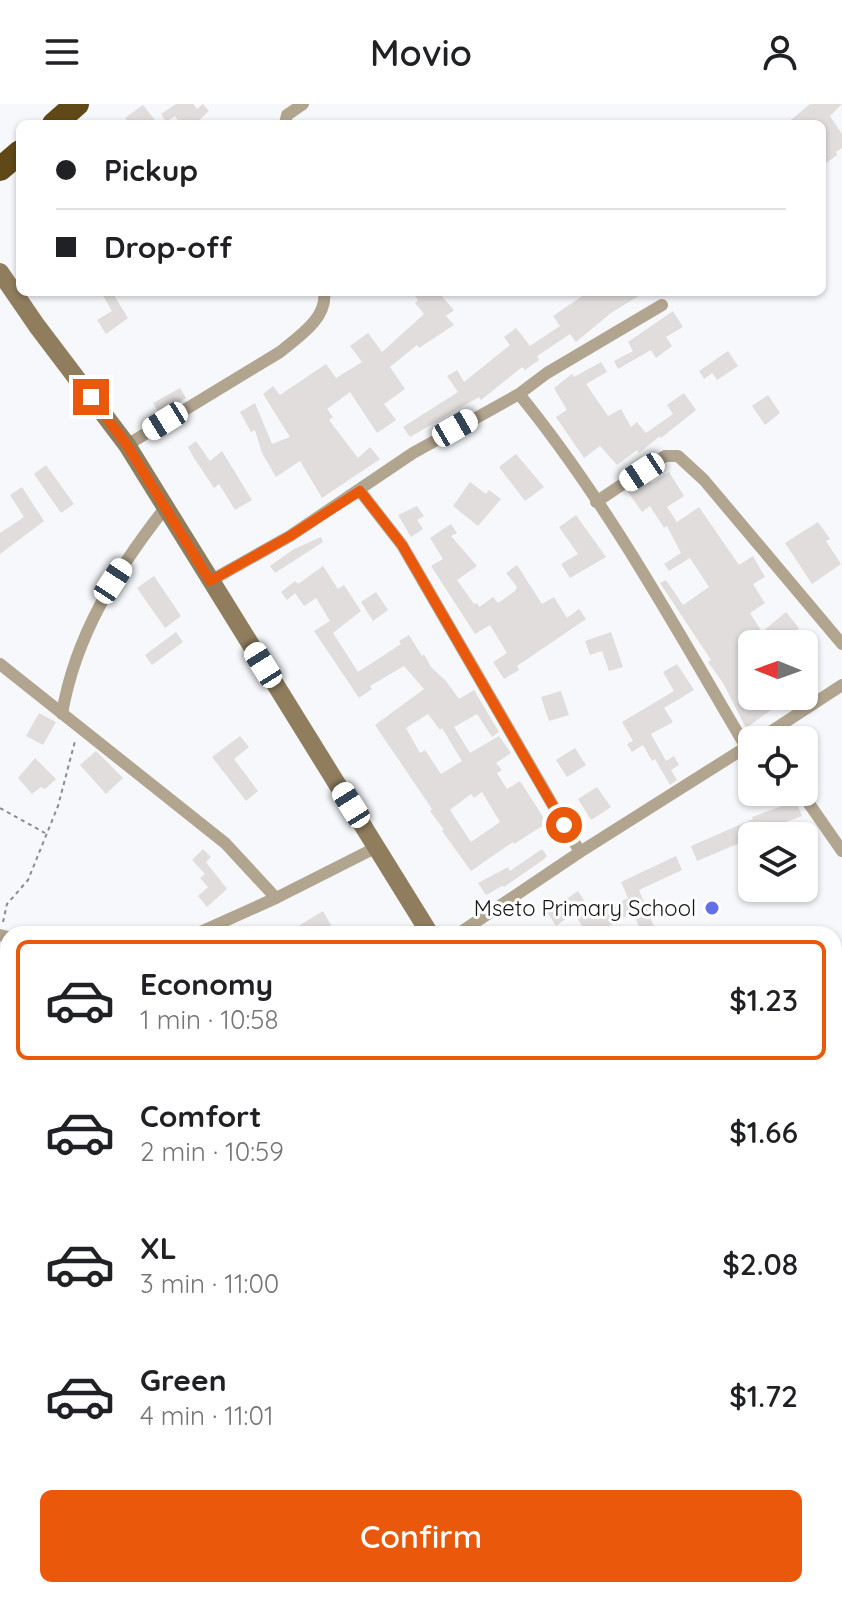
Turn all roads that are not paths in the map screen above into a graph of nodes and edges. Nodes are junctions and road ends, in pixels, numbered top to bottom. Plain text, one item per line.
1 (77, 104) edge
2 (303, 104) edge
3 (59, 120) edge
4 (286, 120) edge
5 (16, 155) edge
6 (0, 169) edge
7 (0, 272) edge
8 (16, 295) edge
9 (16, 296) edge
10 (324, 296) edge
11 (662, 305) dead end
12 (519, 394) junction
13 (127, 445) junction
14 (360, 491) junction
15 (596, 502) junction
16 (165, 508) junction
17 (210, 581) junction
18 (842, 644) edge
19 (0, 664) edge
20 (842, 685) edge
21 (62, 714) junction
22 (745, 726) edge
23 (780, 726) edge
24 (738, 753) edge
25 (811, 806) edge
26 (377, 847) junction
27 (842, 851) edge
28 (580, 852) junction
29 (276, 898) junction
30 (214, 926) edge
31 (425, 926) edge
32 (470, 926) edge

1 - 3 highway
2 - 4 street
5 - 6 highway
7 - 8 street
9 - 13 street
10 - 13 street
11 - 12 street
12 - 14 street
12 - 15 street
13 - 16 street
14 - 17 street
14 - 28 street
15 - 18 street
15 - 22 street
16 - 17 street
16 - 21 street
17 - 26 street
19 - 21 street
20 - 23 street
21 - 29 street
24 - 28 street
25 - 27 street
26 - 29 street
26 - 31 street
28 - 32 street
29 - 30 street

